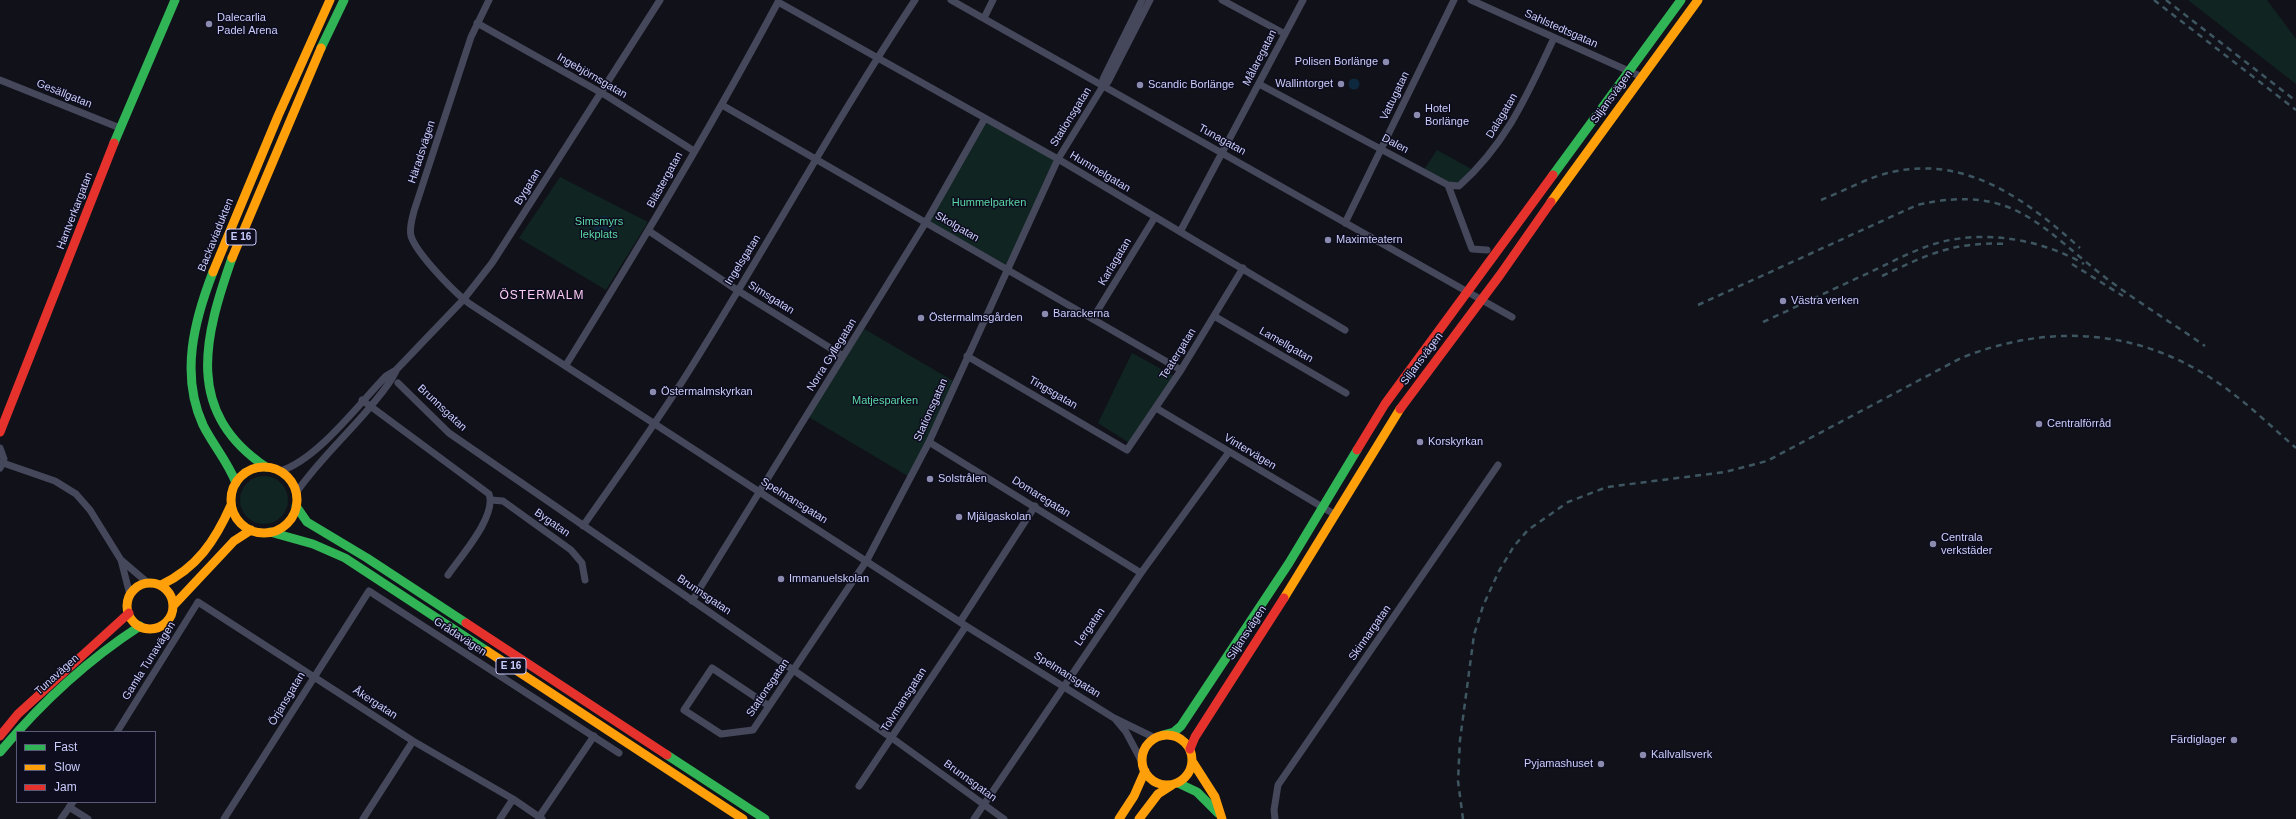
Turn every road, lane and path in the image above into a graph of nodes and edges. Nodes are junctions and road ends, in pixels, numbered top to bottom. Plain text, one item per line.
1 (176, 0) edge
2 (330, 0) edge
3 (344, 0) edge
4 (489, 0) edge
5 (660, 0) edge
6 (915, 0) edge
7 (951, 0) edge
8 (994, 0) edge
9 (1142, 0) edge
10 (1150, 0) edge
11 (1222, 0) edge
12 (1303, 0) edge
13 (1454, 0) edge
14 (1471, 0) edge
15 (1681, 0) edge
16 (1698, 0) edge
17 (778, 2) joint
18 (984, 18) junction
19 (477, 24) junction
20 (1285, 34) junction
21 (1554, 38) junction
22 (877, 58) junction
23 (1630, 71) junction
24 (1642, 77) junction
25 (0, 80) edge
26 (1259, 84) junction
27 (1104, 86) junction
28 (600, 92) junction
29 (722, 105) junction
30 (986, 118) junction
31 (120, 128) junction
32 (1381, 150) junction
33 (694, 151) junction
34 (1223, 153) junction
35 (817, 160) junction
36 (1058, 160) junction
37 (1448, 185) junction
38 (1155, 217) junction
39 (926, 222) junction
40 (1345, 223) junction
41 (649, 231) junction
42 (1180, 232) junction
43 (1487, 250) dead end
44 (1243, 268) junction
45 (1008, 269) junction
46 (737, 290) junction
47 (1469, 291) junction
48 (1482, 299) junction
49 (463, 300) junction
50 (1214, 316) junction
51 (1512, 317) dead end
52 (1093, 318) junction
53 (1345, 330) dead end
54 (843, 356) junction
55 (967, 356) junction
56 (566, 365) junction
57 (396, 370) junction
58 (1181, 370) junction
59 (398, 382) dead end
60 (1346, 393) dead end
61 (362, 400) junction
62 (370, 406) junction
63 (1156, 408) junction
64 (655, 424) junction
65 (0, 432) edge
66 (929, 442) junction
67 (0, 448) edge
68 (1128, 450) joint
69 (1229, 452) junction
70 (1498, 465) dead end
71 (2, 466) edge
72 (266, 467) junction
73 (280, 471) junction
74 (236, 483) junction
75 (296, 493) junction
76 (760, 493) junction
77 (491, 500) junction
78 (232, 505) junction
79 (296, 506) junction
80 (1035, 506) junction
81 (1323, 508) junction
82 (1334, 514) junction
83 (583, 526) junction
84 (251, 530) junction
85 (270, 532) junction
86 (121, 560) junction
87 (867, 560) junction
88 (1141, 573) junction
89 (448, 575) dead end
90 (585, 580) dead end
91 (148, 583) junction
92 (161, 585) junction
93 (369, 591) joint
94 (130, 595) junction
95 (692, 601) junction
96 (198, 602) joint
97 (173, 606) junction
98 (129, 613) junction
99 (960, 622) junction
100 (140, 626) junction
101 (966, 626) junction
102 (793, 670) junction
103 (313, 677) junction
104 (1064, 685) junction
105 (769, 706) junction
106 (1114, 718) junction
107 (19, 731) edge
108 (118, 731) edge
109 (16, 734) edge
110 (0, 736) edge
111 (594, 736) junction
112 (1159, 737) junction
113 (892, 738) junction
114 (413, 741) junction
115 (1190, 749) junction
116 (0, 752) edge
117 (619, 752) dead end
118 (1192, 761) junction
119 (1143, 766) junction
120 (1175, 784) junction
121 (859, 786) dead end
122 (513, 799) junction
123 (71, 804) edge
124 (983, 805) junction
125 (540, 818) edge
126 (61, 819) edge
127 (88, 819) edge
128 (224, 819) edge
129 (363, 819) edge
130 (500, 819) edge
131 (743, 819) edge
132 (765, 819) edge
133 (974, 819) edge
134 (1004, 819) edge
135 (1119, 819) edge
136 (1139, 819) edge
137 (1222, 819) edge
138 (1275, 819) edge

1 - 31 main road, Hantverkargatan
2 - 74 main road, Backaviadukten / E 16
3 - 72 main road, E 16
4 - 19 street, Häradsvägen
5 - 28 street, Bygatan
6 - 22 street, Ingelsgatan
7 - 18 street, Tunagatan
8 - 18 street
9 - 27 street, Stationsgatan
10 - 27 street, Stationsgatan
11 - 20 street
12 - 20 street, Målaregatan
13 - 32 street, Vattugatan
14 - 21 street, Sahlstedtsgatan
15 - 23 main road, Siljansvägen
16 - 24 main road, Siljansvägen
17 - 22 street, Hummelgatan
17 - 29 street, Blästergatan
18 - 27 street, Tunagatan
19 - 28 street, Ingebjörnsgatan
19 - 49 street, Häradsvägen
20 - 26 street, Målaregatan
21 - 23 street, Sahlstedtsgatan
21 - 37 street, Dalagatan
22 - 30 street, Hummelgatan
22 - 35 street, Ingelsgatan
23 - 24 street, Sahlstedtsgatan
23 - 47 main road, Siljansvägen
24 - 48 main road, Siljansvägen
25 - 31 street, Gesällgatan
26 - 32 street, Dalen
26 - 34 street, Målaregatan
27 - 34 street, Tunagatan
27 - 36 street, Stationsgatan
28 - 33 street, Ingebjörnsgatan
28 - 49 street, Bygatan
29 - 33 street, Blästergatan
29 - 35 street, Skolgatan
30 - 36 street, Hummelgatan
30 - 39 street, Norra Gyllegatan
31 - 65 main road, Hantverkargatan
32 - 37 street, Dalen
32 - 40 street, Vattugatan
33 - 41 street, Blästergatan
34 - 40 street, Tunagatan
34 - 42 street, Målaregatan
35 - 39 street, Skolgatan
35 - 46 street, Ingelsgatan
36 - 38 street, Hummelgatan
36 - 45 street, Stationsgatan
37 - 43 street
38 - 42 street, Hummelgatan
38 - 52 street, Karlagatan
39 - 45 street, Skolgatan
39 - 54 street, Norra Gyllegatan
40 - 47 street, Tunagatan
41 - 46 street, Simsgatan
41 - 56 street, Blästergatan
42 - 44 street, Hummelgatan
44 - 50 street, Teatergatan
44 - 53 street, Hummelgatan
45 - 52 street, Skolgatan
45 - 55 street, Stationsgatan
46 - 54 street, Simsgatan
46 - 64 street, Ingelsgatan
47 - 48 street, Tunagatan
47 - 81 main road, Siljansvägen
48 - 51 street, Tunagatan
48 - 82 main road, Siljansvägen
49 - 56 street, Spelmansgatan
49 - 57 street, Bygatan
50 - 58 street, Teatergatan
50 - 60 street, Lamellgatan
52 - 58 street, Skolgatan
54 - 76 street, Norra Gyllegatan
55 - 66 street, Stationsgatan
55 - 68 street, Tingsgatan
56 - 64 street, Spelmansgatan
57 - 61 street, Bygatan
57 - 62 street, Bygatan
58 - 63 street, Teatergatan
59 - 83 street, Brunnsgatan
61 - 62 street
61 - 73 street, Bygatan
62 - 75 street, Bygatan
62 - 77 street
63 - 68 street, Teatergatan
63 - 69 street, Vintervägen
64 - 76 street, Spelmansgatan
64 - 83 street, Ingelsgatan
66 - 80 street, Domaregatan
66 - 87 street, Stationsgatan
67 - 71 street
69 - 81 street, Vintervägen
69 - 88 street, Lergatan
70 - 138 street, Skinnargatan
71 - 86 street
72 - 73 main road, E 16
72 - 74 main road
73 - 75 main road
74 - 78 main road
75 - 79 main road
76 - 87 street, Spelmansgatan
76 - 95 street, Norra Gyllegatan
77 - 89 street
77 - 90 street, Bygatan
78 - 84 main road
78 - 92 main road
79 - 85 main road
79 - 132 main road, E 16
80 - 88 street, Domaregatan
80 - 99 street
81 - 82 street, Vintervägen
81 - 112 main road, Siljansvägen
82 - 115 main road, Siljansvägen
83 - 95 street, Brunnsgatan
84 - 85 main road, E 16
84 - 97 main road
85 - 131 main road, E 16
86 - 91 street
86 - 94 street
87 - 99 street, Spelmansgatan
87 - 102 street, Stationsgatan
88 - 104 street, Lergatan
91 - 92 main road
91 - 94 main road
92 - 97 main road
93 - 103 street, Örjansgatan
93 - 111 street, Grådavägen
94 - 98 main road
95 - 102 street, Brunnsgatan
96 - 103 street, Åkergatan
96 - 108 street, Gamla Tunavägen
97 - 100 main road
98 - 100 main road
98 - 110 main road, Tunavägen
99 - 101 street, Spelmansgatan
100 - 107 main road, Tunavägen
101 - 104 street, Spelmansgatan
101 - 113 street, Tolvmansgatan
102 - 105 street, Stationsgatan
102 - 113 street, Brunnsgatan
103 - 114 street, Åkergatan
103 - 128 street, Örjansgatan
104 - 106 street, Spelmansgatan
104 - 124 street, Lergatan
105 - 105 street, Stationsgatan
106 - 112 street, Spelmansgatan
106 - 119 street, Spelmansgatan
109 - 116 main road, Tunavägen
111 - 117 street, Grådavägen
111 - 125 street
112 - 115 main road
112 - 119 main road
113 - 121 street, Tolvmansgatan
113 - 124 street, Brunnsgatan
114 - 122 street, Åkergatan
114 - 129 street
115 - 118 main road
118 - 120 main road
118 - 137 main road
119 - 120 main road
119 - 135 main road
120 - 136 main road
120 - 137 main road
122 - 125 street, Åkergatan
122 - 130 street
123 - 126 street
123 - 127 street
124 - 133 street, Lergatan
124 - 134 street, Brunnsgatan

